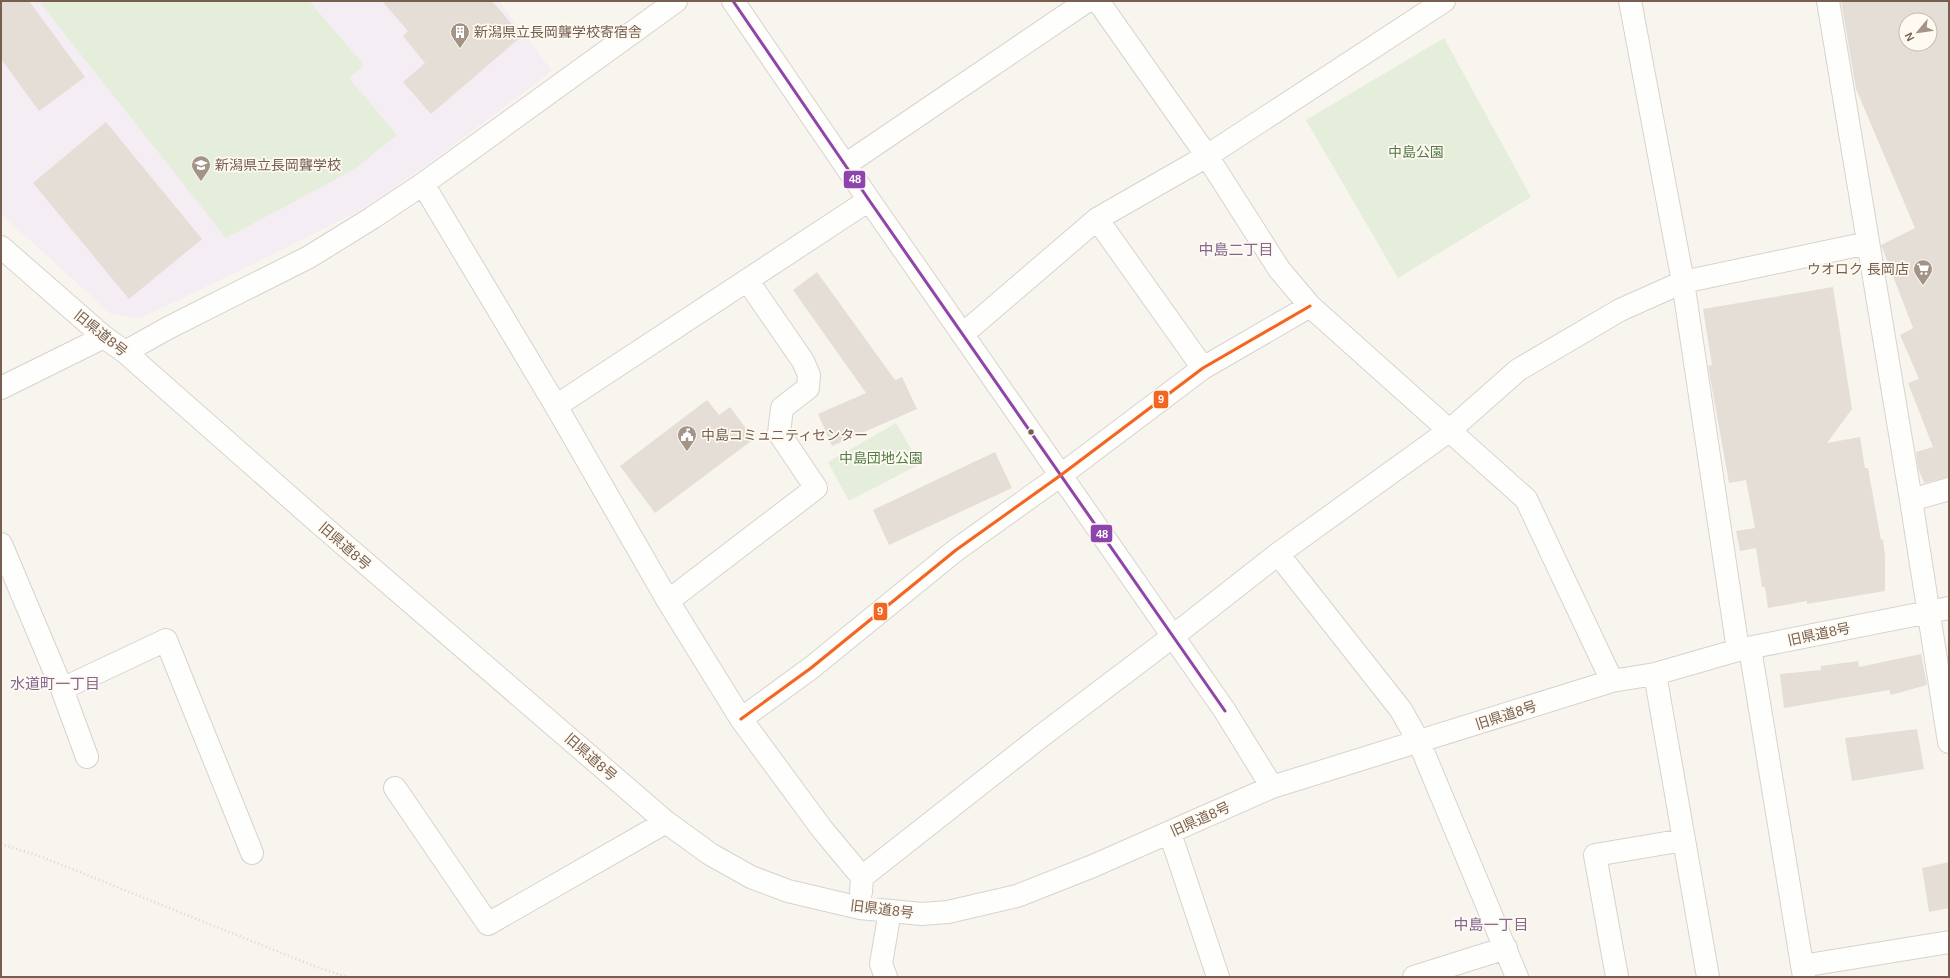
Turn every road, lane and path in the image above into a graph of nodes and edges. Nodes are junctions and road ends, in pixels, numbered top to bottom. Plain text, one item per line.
1 (676, 1) edge
2 (733, 1) edge
3 (1087, 1) edge
4 (1098, 1) edge
5 (1444, 1) edge
6 (1630, 1) edge
7 (1828, 1) edge
8 (1207, 156) junction
9 (845, 165) junction
10 (423, 184) junction
11 (869, 200) junction
12 (1097, 219) junction
13 (1868, 243) junction
14 (1, 247) edge
15 (747, 280) junction
16 (1683, 282) junction
17 (1310, 306) junction
18 (963, 334) junction
19 (104, 337) junction
20 (125, 352) junction
21 (1203, 368) junction
22 (1, 388) edge
23 (556, 406) junction
24 (1450, 430) junction
25 (1061, 475) junction
26 (1949, 489) edge
27 (1911, 500) junction
28 (1, 544) edge
29 (1278, 554) junction
30 (668, 601) junction
31 (1939, 610) edge
32 (1172, 637) junction
33 (1744, 649) junction
34 (1655, 674) junction
35 (1612, 681) junction
36 (62, 689) junction
37 (741, 719) junction
38 (1418, 742) junction
39 (1949, 742) edge
40 (87, 757) dead end
41 (1272, 787) junction
42 (395, 788) dead end
43 (666, 822) junction
44 (1170, 832) junction
45 (1684, 840) junction
46 (1, 844) edge
47 (252, 853) dead end
48 (862, 877) junction
49 (860, 908) junction
50 (890, 911) junction
51 (1949, 942) edge
52 (1506, 948) junction
53 (1801, 974) edge
54 (347, 977) edge
55 (886, 977) edge
56 (1218, 977) edge
57 (1414, 977) edge
58 (1517, 977) edge
59 (1617, 977) edge
60 (1708, 977) edge

1 - 10 street
2 - 9 street
3 - 9 street
4 - 8 street
5 - 8 street
6 - 16 street
7 - 13 street
8 - 12 street
8 - 17 street
9 - 11 street
10 - 20 street
10 - 23 street
11 - 15 street
11 - 18 street
12 - 18 street
12 - 21 street
13 - 16 street
13 - 27 street
14 - 19 street, 旧県道8号
15 - 23 street
15 - 30 street
16 - 24 street
16 - 33 street
17 - 21 street
17 - 24 street
18 - 25 street
19 - 20 street, 旧県道8号
19 - 22 street
20 - 43 street, 旧県道8号
21 - 25 street
23 - 30 street
24 - 29 street
24 - 35 street
25 - 32 street
25 - 37 street
26 - 27 street
27 - 31 street
28 - 36 street
29 - 32 street
29 - 38 street
30 - 37 street
31 - 33 street, 旧県道8号
31 - 39 street
32 - 41 street
32 - 48 street
33 - 34 street, 旧県道8号
33 - 53 street
34 - 35 street, 旧県道8号
34 - 45 street
35 - 38 street, 旧県道8号
36 - 40 street
36 - 47 street
37 - 48 street
38 - 41 street, 旧県道8号
38 - 52 street
41 - 44 street, 旧県道8号
42 - 43 street
43 - 49 street, 旧県道8号
44 - 50 street, 旧県道8号
44 - 56 street
45 - 59 street
45 - 60 street
46 - 54 path
48 - 49 street
49 - 50 street, 旧県道8号
50 - 55 street
51 - 53 street
52 - 57 street
52 - 58 street

